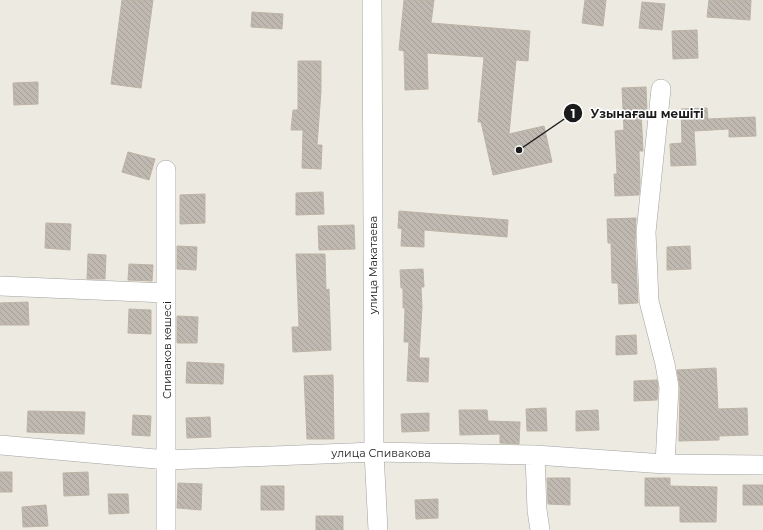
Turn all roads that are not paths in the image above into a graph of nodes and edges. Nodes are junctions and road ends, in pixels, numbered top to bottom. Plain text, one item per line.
1 (372, 0) edge
2 (661, 89) dead end
3 (166, 170) dead end
4 (0, 286) edge
5 (166, 293) junction
6 (0, 445) edge
7 (374, 452) junction
8 (535, 455) junction
9 (167, 460) junction
10 (665, 464) junction
11 (763, 466) edge
12 (166, 530) edge
13 (378, 530) edge
14 (540, 530) edge

1 - 7 street, улица Макатаева
2 - 10 street
3 - 5 street, Спиваков көшесі
4 - 5 street
5 - 9 street, Спиваков көшесі
6 - 9 street, улица Спивакова
7 - 8 street, улица Спивакова
7 - 9 street, улица Спивакова
7 - 13 street, улица Макатаева
8 - 10 street, улица Спивакова
8 - 14 street
9 - 12 street, Спиваков көшесі
10 - 11 street, улица Спивакова

